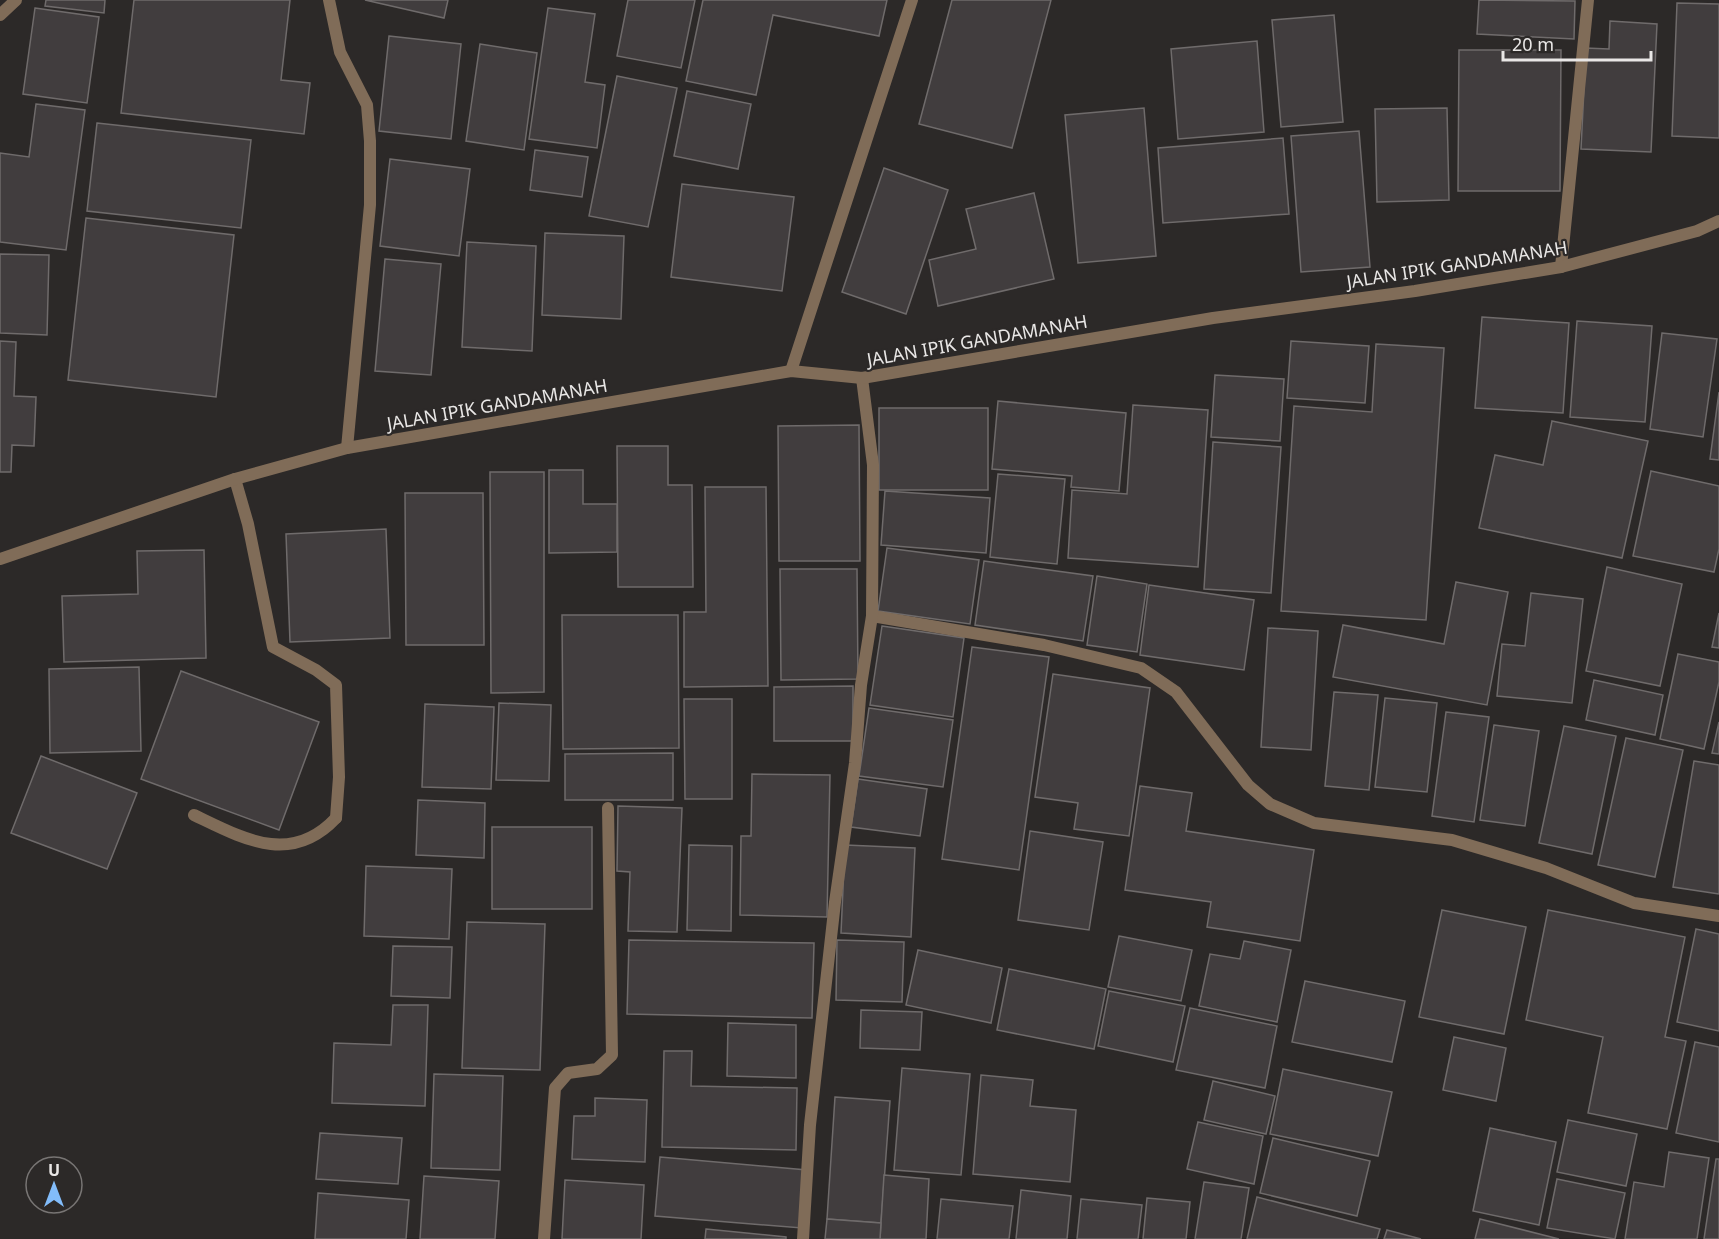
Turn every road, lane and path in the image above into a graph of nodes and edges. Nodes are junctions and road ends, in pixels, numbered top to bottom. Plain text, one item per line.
1 (16, 0) edge
2 (329, 0) edge
3 (912, 0) edge
4 (1588, 0) edge
5 (0, 15) edge
6 (1719, 220) edge
7 (1561, 267) junction
8 (791, 371) junction
9 (862, 378) junction
10 (348, 448) junction
11 (235, 479) junction
12 (0, 559) edge
13 (872, 616) junction
14 (609, 808) dead end
15 (194, 815) dead end
16 (1719, 916) edge
17 (544, 1239) edge
18 (804, 1239) edge

1 - 5 street
2 - 10 street
3 - 8 street
4 - 7 street
6 - 7 street, JALAN IPIK GANDAMANAH
7 - 9 street, JALAN IPIK GANDAMANAH
8 - 9 street, JALAN IPIK GANDAMANAH
8 - 10 street, JALAN IPIK GANDAMANAH
9 - 13 street
10 - 11 street, JALAN IPIK GANDAMANAH
11 - 12 street, JALAN IPIK GANDAMANAH
11 - 15 street
13 - 16 street
13 - 18 street
14 - 17 street

